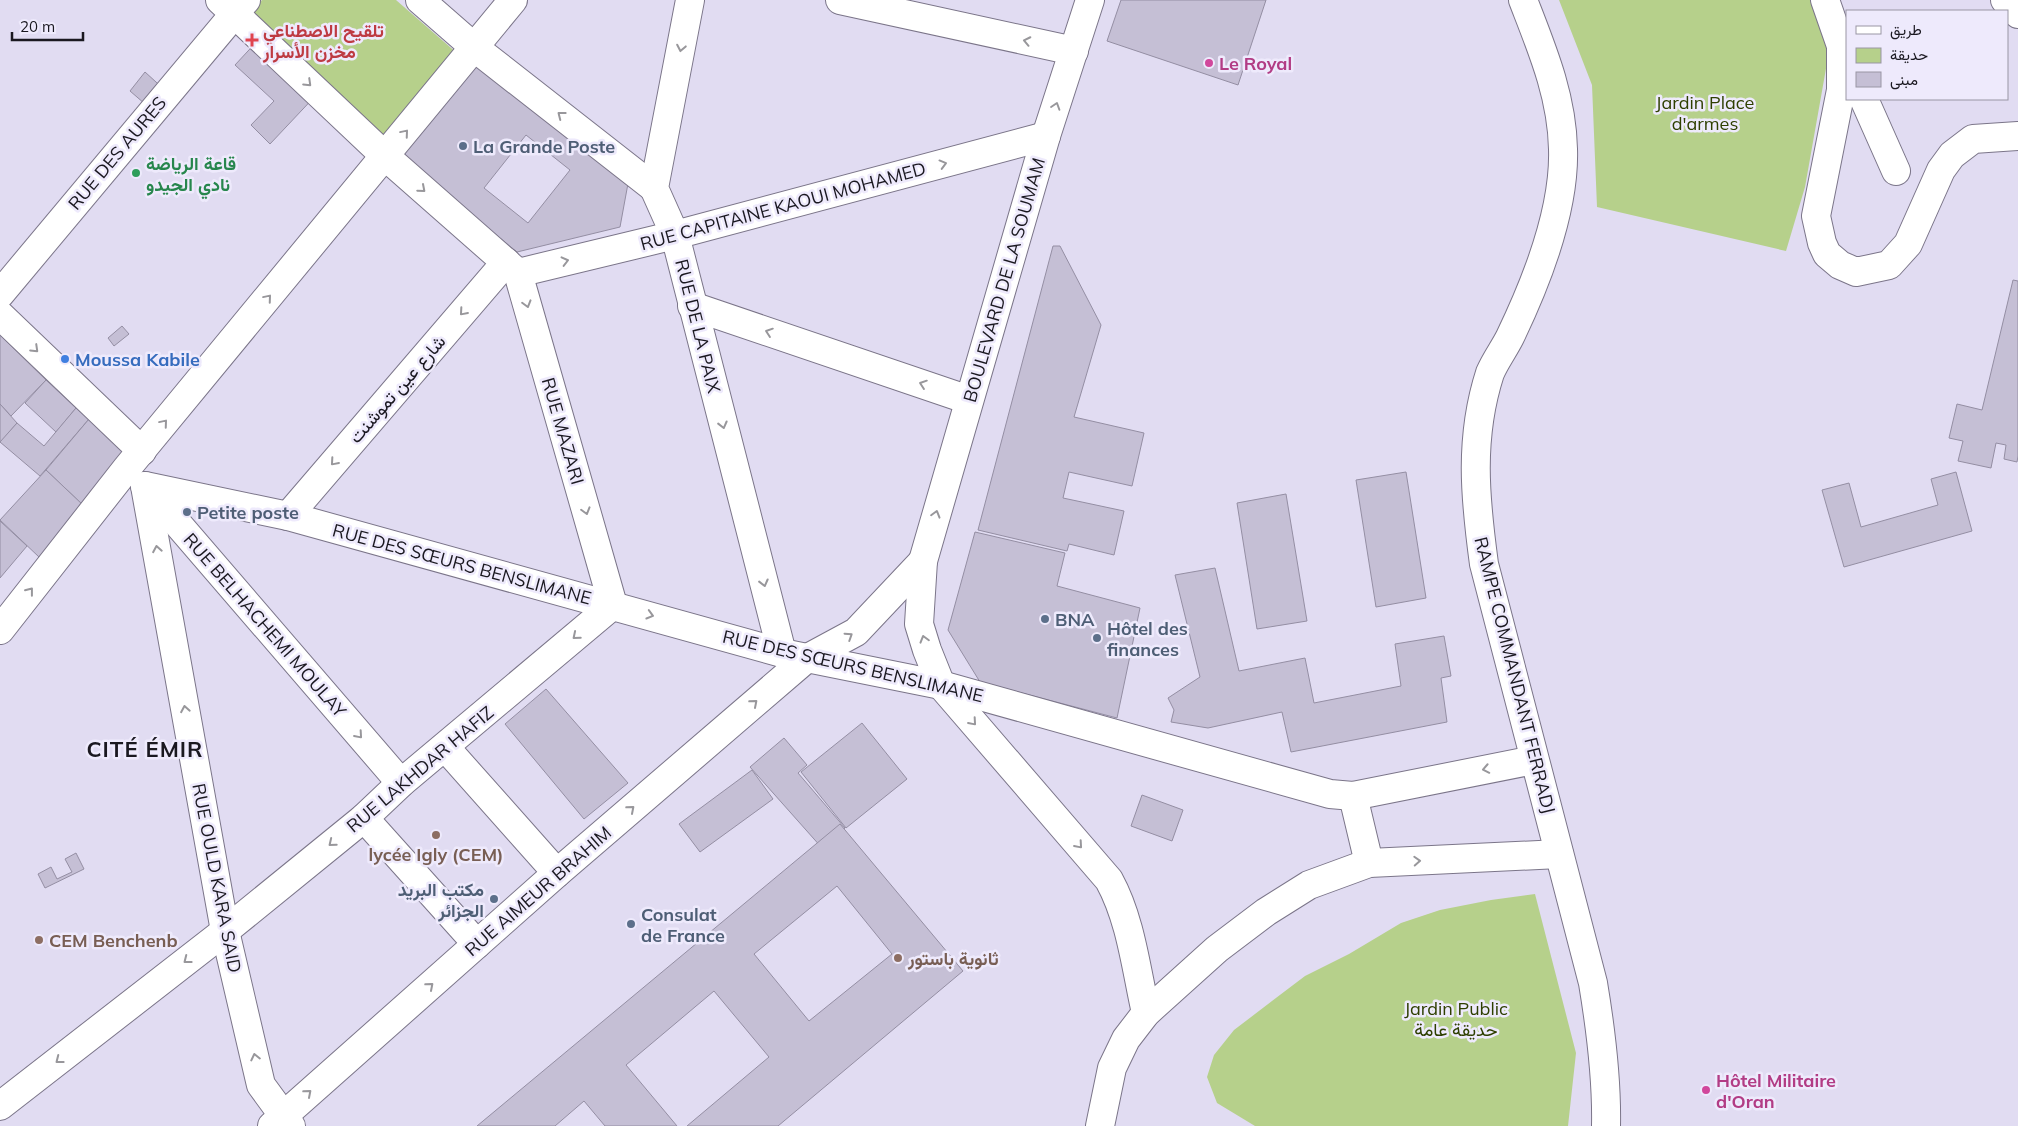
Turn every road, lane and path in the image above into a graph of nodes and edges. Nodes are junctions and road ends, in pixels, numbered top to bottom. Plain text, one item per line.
1 (420, 0) edge
2 (513, 0) edge
3 (690, 0) edge
4 (1090, 0) edge
5 (1523, 0) edge
6 (1825, 0) edge
7 (2004, 0) edge
8 (849, 1) edge
9 (234, 4) edge
10 (2018, 14) edge
11 (475, 48) junction
12 (1074, 51) junction
13 (1844, 53) edge
14 (1864, 100) edge
15 (1046, 136) junction
16 (2018, 136) edge
17 (385, 156) junction
18 (1896, 172) dead end
19 (654, 188) junction
20 (675, 234) junction
21 (512, 268) junction
22 (0, 294) edge
23 (692, 306) junction
24 (0, 315) edge
25 (969, 400) junction
26 (138, 468) junction
27 (288, 516) junction
28 (922, 561) junction
29 (613, 605) junction
30 (0, 630) edge
31 (794, 656) junction
32 (941, 685) junction
33 (445, 748) junction
34 (1534, 760) junction
35 (401, 783) junction
36 (1353, 796) junction
37 (364, 818) junction
38 (1560, 854) junction
39 (1369, 863) junction
40 (556, 873) junction
41 (226, 930) junction
42 (477, 944) junction
43 (1146, 1013) junction
44 (0, 1106) edge
45 (282, 1123) edge
46 (1100, 1126) edge
47 (1606, 1126) edge

1 - 11 street
2 - 11 street
3 -> 19 street
4 - 12 street, BOULEVARD DE LA SOUMAM
5 - 34 street, RAMPE COMMANDANT FERRADJ
6 - 13 street
7 - 10 street
12 -> 8 street
9 -> 17 street
9 - 22 street, RUE DES AURES
17 -> 11 street
19 -> 11 street
15 -> 12 street, BOULEVARD DE LA SOUMAM
13 - 16 street
14 - 18 street
20 -> 15 street, RUE CAPITAINE KAOUI MOHAMED
15 - 25 street, BOULEVARD DE LA SOUMAM
17 -> 21 street
26 -> 17 street
19 - 20 street, RUE DE LA PAIX
21 -> 20 street, RUE CAPITAINE KAOUI MOHAMED
20 - 23 street, RUE DE LA PAIX
21 -> 27 street, شارع عين تموشنت
21 -> 29 street, RUE MAZARI
25 -> 23 street
23 -> 31 street, RUE DE LA PAIX
24 -> 26 street, RUE BELHACHEMI MOULAY
28 -> 25 street, BOULEVARD DE LA SOUMAM
26 - 27 street, RUE DES SŒURS BENSLIMANE
30 -> 26 street
26 -> 35 street, RUE BELHACHEMI MOULAY
41 -> 26 street, RUE OULD KARA SAID
27 - 29 street, RUE DES SŒURS BENSLIMANE
31 -> 28 street, RUE AIMEUR BRAHIM
32 -> 28 street
29 -> 31 street, RUE DES SŒURS BENSLIMANE
29 -> 33 street, RUE LAKHDAR HAFIZ
31 - 32 street, RUE DES SŒURS BENSLIMANE
40 -> 31 street, RUE AIMEUR BRAHIM
32 - 36 street, RUE DES SŒURS BENSLIMANE
32 -> 43 street
33 - 35 street, RUE LAKHDAR HAFIZ
33 - 40 street
34 -> 36 street, RUE DES SŒURS BENSLIMANE
34 - 38 street, RAMPE COMMANDANT FERRADJ
35 - 37 street, RUE LAKHDAR HAFIZ
36 - 39 street
37 -> 41 street, RUE LAKHDAR HAFIZ
37 - 42 street
39 -> 38 street
38 - 47 street, RAMPE COMMANDANT FERRADJ
39 - 43 street
40 - 42 street, RUE AIMEUR BRAHIM
41 -> 44 street, RUE LAKHDAR HAFIZ
45 -> 41 street, RUE OULD KARA SAID
45 -> 42 street, RUE AIMEUR BRAHIM
43 - 46 street

